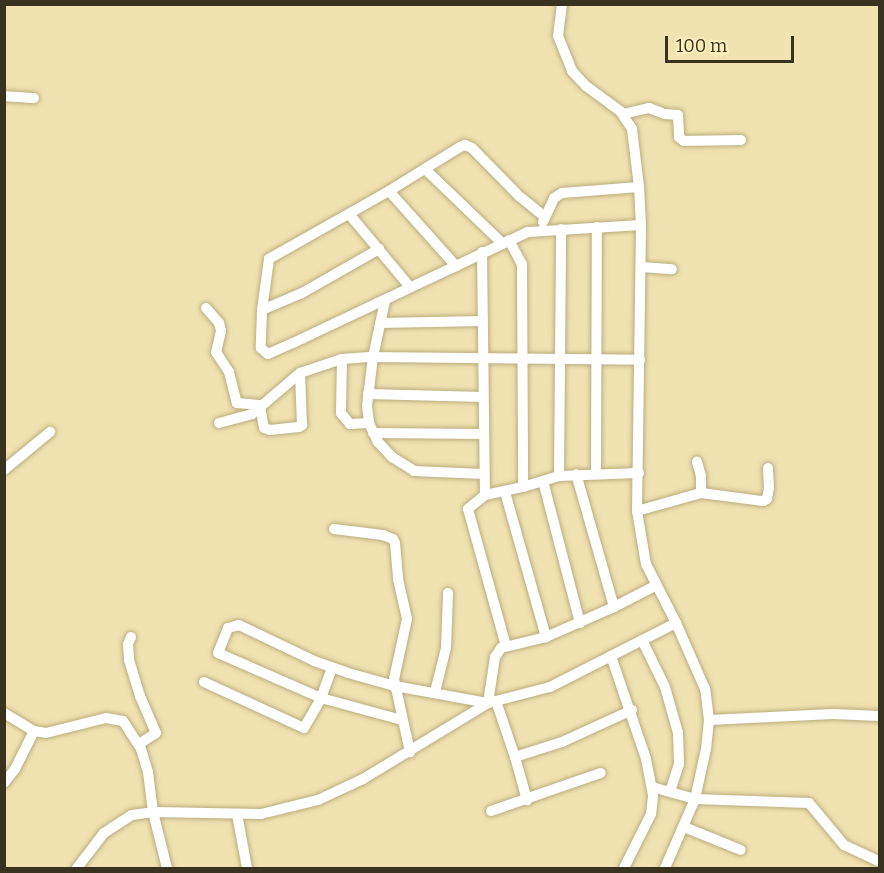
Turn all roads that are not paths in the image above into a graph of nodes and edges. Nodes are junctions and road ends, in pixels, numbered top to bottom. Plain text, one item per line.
1 (562, 4) edge
2 (4, 96) edge
3 (34, 98) dead end
4 (623, 114) junction
5 (741, 140) dead end
6 (425, 169) junction
7 (639, 187) junction
8 (389, 191) junction
9 (349, 214) junction
10 (545, 217) junction
11 (641, 225) junction
12 (597, 226) junction
13 (561, 229) junction
14 (539, 230) junction
15 (505, 241) junction
16 (379, 249) junction
17 (482, 252) junction
18 (456, 266) junction
19 (641, 267) junction
20 (672, 268) dead end
21 (410, 287) junction
22 (385, 301) junction
23 (206, 308) dead end
24 (262, 310) junction
25 (483, 321) junction
26 (381, 323) junction
27 (373, 357) junction
28 (342, 359) junction
29 (521, 359) junction
30 (559, 359) junction
31 (483, 360) junction
32 (598, 360) junction
33 (640, 360) junction
34 (300, 373) junction
35 (368, 394) junction
36 (483, 397) junction
37 (261, 406) junction
38 (219, 423) dead end
39 (371, 428) junction
40 (50, 432) dead end
41 (484, 434) junction
42 (696, 462) dead end
43 (768, 468) dead end
44 (4, 470) edge
45 (596, 473) junction
46 (639, 473) junction
47 (483, 474) junction
48 (576, 474) junction
49 (558, 476) junction
50 (543, 481) junction
51 (523, 487) junction
52 (505, 492) junction
53 (701, 493) junction
54 (485, 495) junction
55 (637, 511) junction
56 (334, 529) dead end
57 (655, 586) junction
58 (448, 593) dead end
59 (614, 607) junction
60 (580, 623) junction
61 (676, 623) junction
62 (131, 637) dead end
63 (546, 637) junction
64 (642, 640) junction
65 (506, 646) junction
66 (611, 656) junction
67 (332, 668) junction
68 (204, 682) dead end
69 (394, 686) junction
70 (435, 692) junction
71 (321, 698) junction
72 (492, 702) junction
73 (632, 710) junction
74 (4, 712) edge
75 (879, 716) edge
76 (402, 720) junction
77 (709, 720) junction
78 (34, 731) junction
79 (139, 744) junction
80 (410, 752) junction
81 (515, 757) junction
82 (601, 773) dead end
83 (4, 783) edge
84 (652, 787) junction
85 (670, 791) junction
86 (695, 799) junction
87 (527, 800) junction
88 (491, 811) dead end
89 (153, 812) junction
90 (237, 814) junction
91 (684, 827) junction
92 (741, 850) dead end
93 (879, 862) edge
94 (77, 868) edge
95 (167, 868) edge
96 (247, 868) edge
97 (624, 868) edge
98 (665, 868) edge

1 - 4 street
2 - 3 street
4 - 5 street
4 - 7 street
6 - 8 street
6 - 10 street
6 - 15 street
7 - 10 street
7 - 11 street
8 - 9 street
8 - 18 street
9 - 16 street
9 - 24 street
10 - 14 street
11 - 12 street
11 - 19 street
12 - 13 street
12 - 32 street
13 - 14 street
13 - 30 street
14 - 15 street
15 - 17 street
15 - 29 street
16 - 21 street
16 - 24 street
17 - 18 street
17 - 25 street
18 - 21 street
19 - 20 street
19 - 33 street
21 - 22 street
22 - 24 street
22 - 26 street
23 - 37 street
25 - 26 street
25 - 31 street
26 - 27 street
27 - 28 street
27 - 31 street
27 - 35 street
28 - 34 street
28 - 39 street
29 - 30 street
29 - 31 street
29 - 51 street
30 - 32 street
30 - 49 street
31 - 36 street
32 - 33 street
32 - 45 street
33 - 46 street
34 - 37 street
34 - 37 street
35 - 36 street
35 - 39 street
36 - 41 street
37 - 38 street
39 - 41 street
39 - 47 street
40 - 44 street
41 - 47 street
42 - 53 street
43 - 53 street
45 - 46 street
45 - 48 street
46 - 55 street
47 - 54 street
48 - 49 street
48 - 59 street
49 - 50 street
50 - 51 street
50 - 60 street
51 - 52 street
52 - 54 street
52 - 63 street
53 - 55 street
54 - 65 street
55 - 57 street
56 - 69 street
57 - 59 street
57 - 61 street
58 - 70 street
59 - 60 street
60 - 63 street
61 - 64 street
61 - 77 street
62 - 79 street
63 - 65 street
64 - 66 street
64 - 85 street
65 - 72 street
66 - 72 street
66 - 73 street
67 - 69 street
67 - 71 street
67 - 71 street
68 - 71 street
69 - 70 street
69 - 76 street
70 - 72 street
71 - 76 street
72 - 80 street
72 - 81 street
73 - 81 street
73 - 84 street
74 - 78 street
75 - 77 street
76 - 80 street
77 - 86 street
78 - 79 street
78 - 83 street
79 - 89 street
80 - 90 street
81 - 87 street
82 - 87 street
84 - 85 street
84 - 97 street
85 - 86 street
86 - 91 street
86 - 93 street
87 - 88 street
89 - 90 street
89 - 94 street
89 - 95 street
90 - 96 street
91 - 92 street
91 - 98 street

